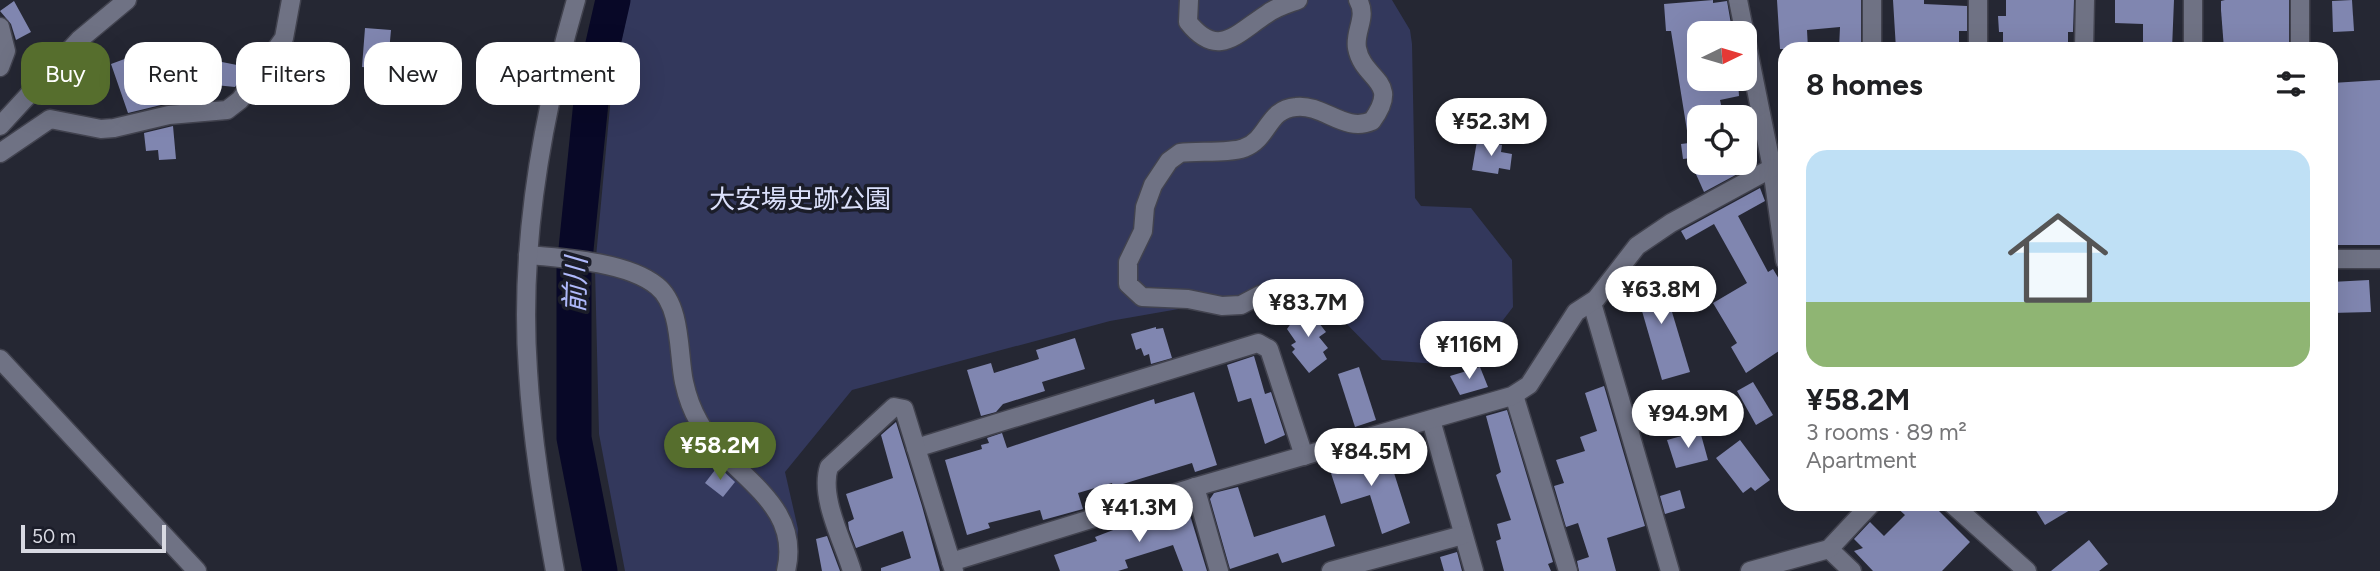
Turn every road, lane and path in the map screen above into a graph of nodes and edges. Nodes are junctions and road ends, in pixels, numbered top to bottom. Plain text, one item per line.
1 (127, 0) edge
2 (291, 0) edge
3 (576, 0) edge
4 (1189, 0) edge
5 (1298, 0) edge
6 (1358, 0) edge
7 (1738, 0) edge
8 (1872, 0) edge
9 (1978, 0) edge
10 (2085, 0) edge
11 (2193, 0) edge
12 (2300, 0) edge
13 (0, 27) edge
14 (1872, 42) edge
15 (1978, 42) edge
16 (2084, 42) edge
17 (2193, 42) edge
18 (2300, 42) edge
19 (0, 67) edge
20 (0, 126) edge
21 (0, 153) edge
22 (1772, 168) junction
23 (1778, 214) edge
24 (528, 255) junction
25 (2338, 259) edge
26 (2380, 259) edge
27 (1260, 295) dead end
28 (1592, 303) junction
29 (0, 359) edge
30 (1514, 395) junction
31 (1431, 420) junction
32 (916, 448) junction
33 (1304, 456) junction
34 (1195, 487) junction
35 (1864, 511) edge
36 (1960, 511) edge
37 (1463, 534) junction
38 (1829, 549) junction
39 (953, 567) edge
40 (198, 571) edge
41 (555, 571) edge
42 (786, 571) edge
43 (852, 571) edge
44 (1219, 571) edge
45 (1331, 571) edge
46 (1474, 571) edge
47 (1568, 571) edge
48 (1670, 571) edge
49 (1750, 571) edge
50 (1852, 571) edge
51 (2027, 571) edge

1 - 20 street
2 - 21 street
3 - 24 street
4 - 5 street
6 - 27 street
7 - 22 street
8 - 14 street
9 - 15 street
10 - 16 street
11 - 17 street
12 - 18 street
13 - 19 street
22 - 23 street
22 - 28 street
24 - 41 street
24 - 42 street
25 - 26 street
28 - 30 street
28 - 48 street
29 - 40 street
30 - 31 street
30 - 47 street
31 - 33 street
31 - 37 street
32 - 33 street
32 - 39 street
32 - 43 street
33 - 34 street
34 - 39 street
34 - 44 street
35 - 38 street
36 - 51 street
37 - 45 street
37 - 46 street
38 - 49 street
38 - 50 street

